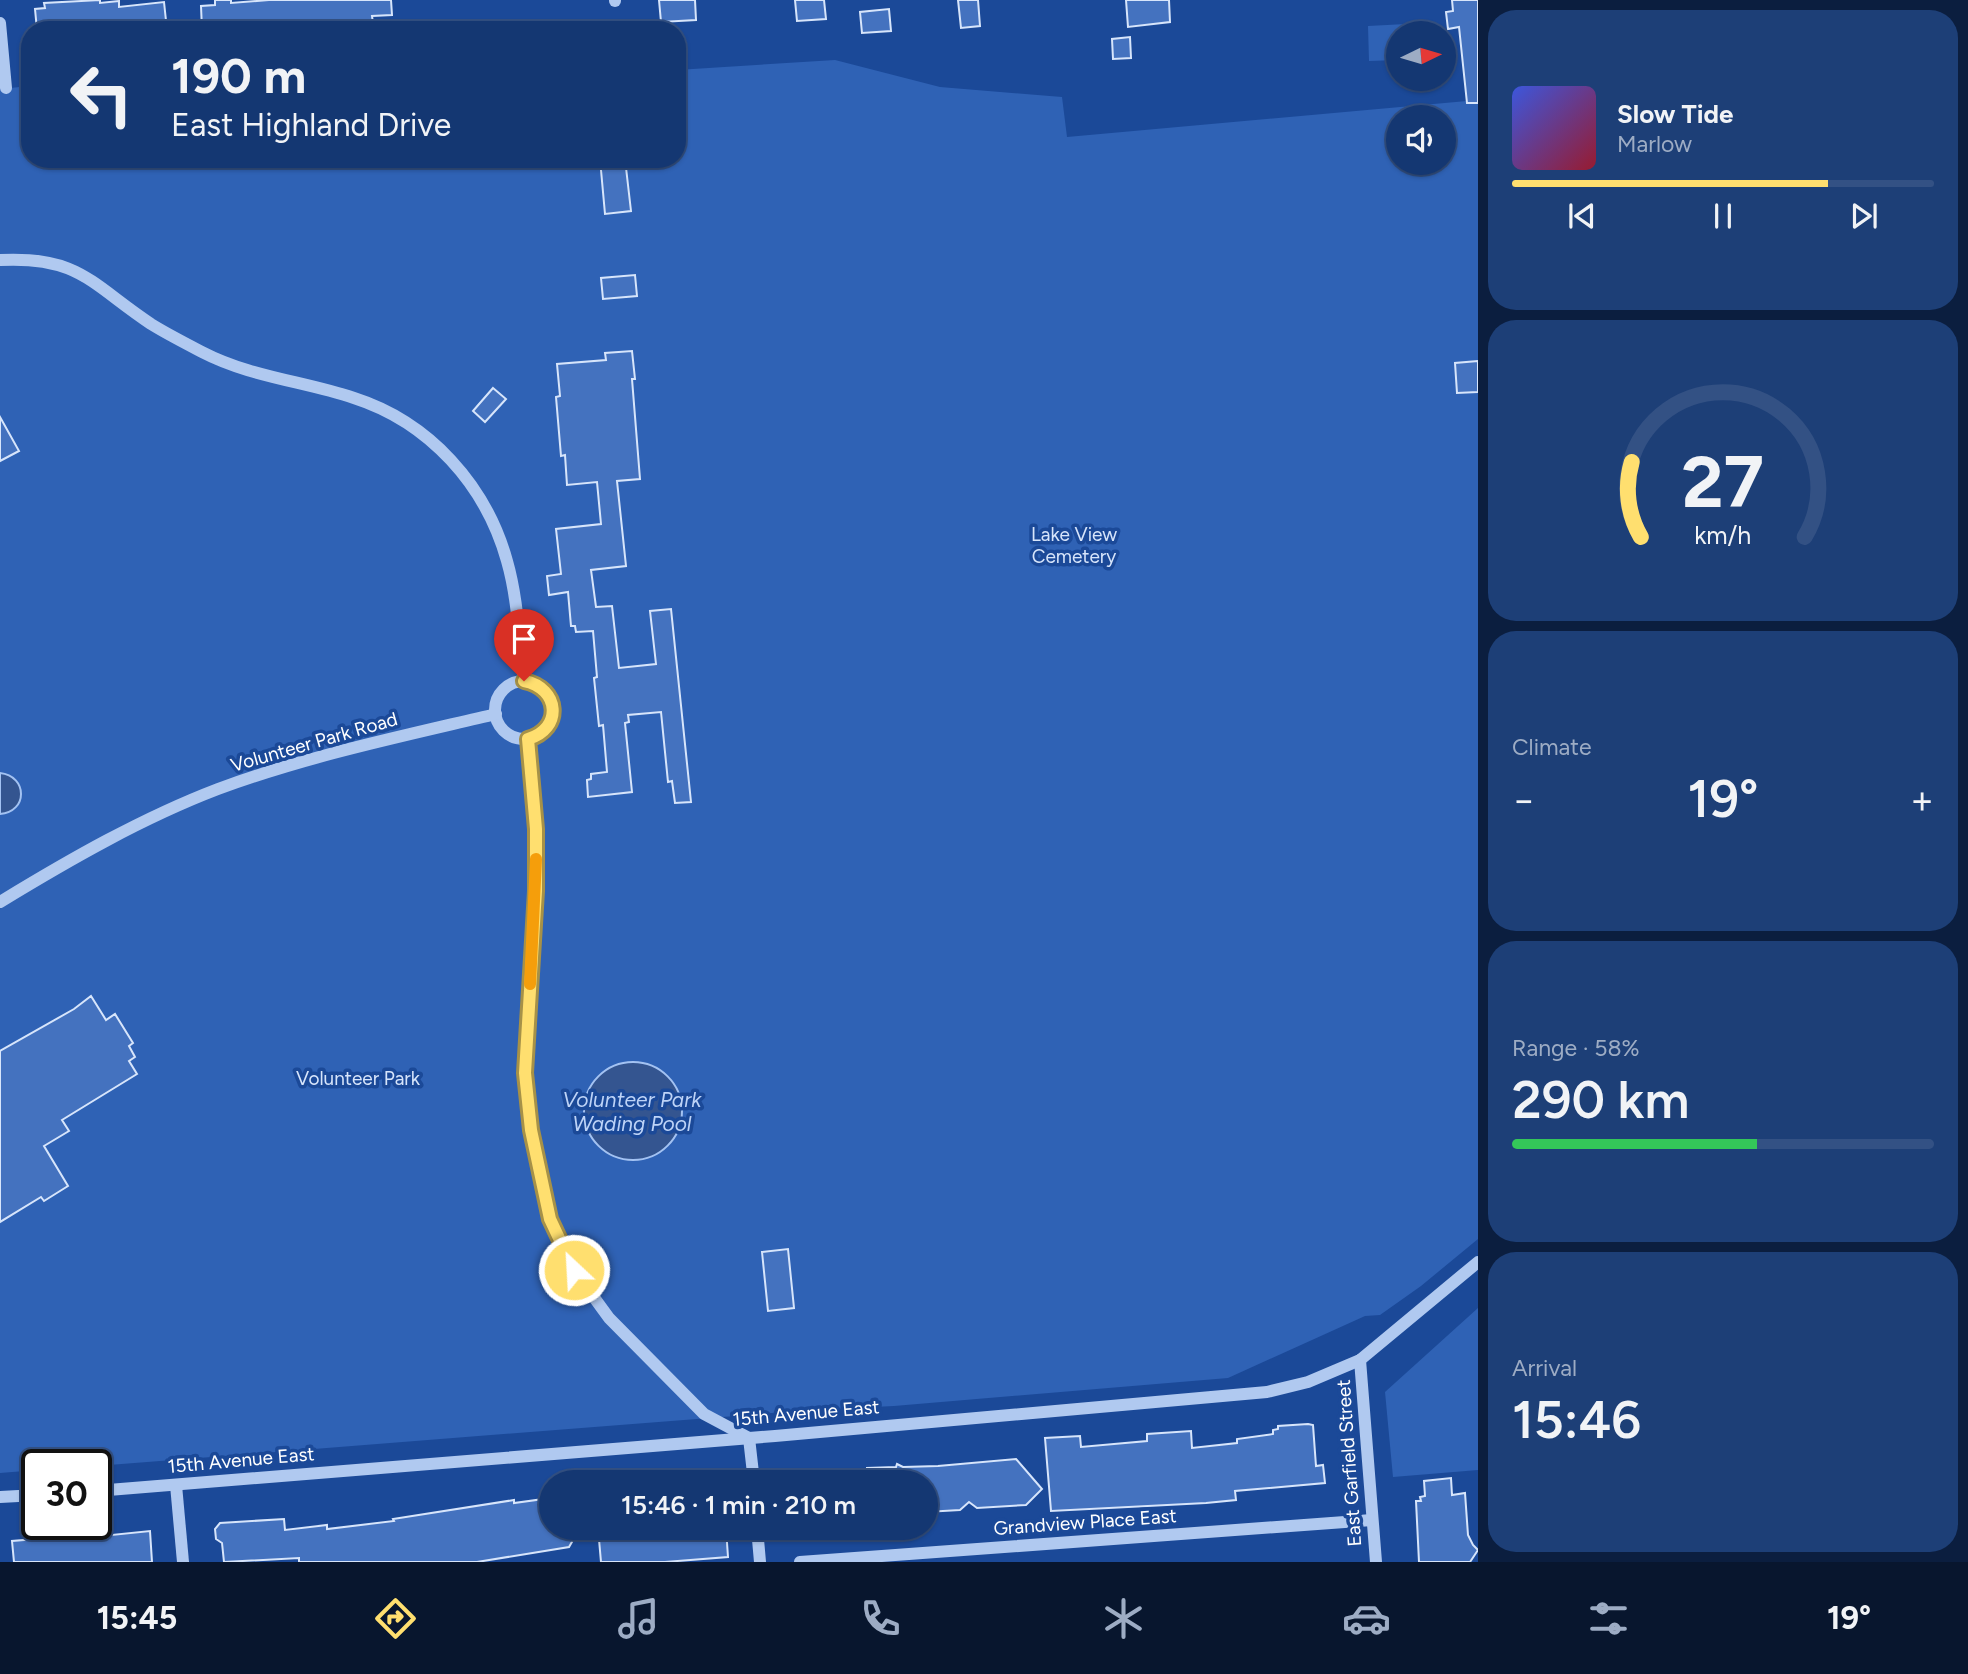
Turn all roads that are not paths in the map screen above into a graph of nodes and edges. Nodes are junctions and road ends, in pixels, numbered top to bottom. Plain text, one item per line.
1 (0, 23) edge
2 (6, 88) dead end
3 (0, 260) edge
4 (524, 681) junction
5 (496, 714) junction
6 (528, 739) junction
7 (0, 902) edge
8 (1478, 1262) edge
9 (1360, 1360) junction
10 (749, 1438) junction
11 (753, 1470) edge
12 (176, 1485) junction
13 (112, 1490) edge
14 (21, 1496) edge
15 (0, 1497) edge
16 (1372, 1520) junction
17 (758, 1540) edge
18 (183, 1562) edge
19 (760, 1562) edge
20 (800, 1562) edge
21 (1376, 1562) edge

1 - 2 street
3 - 4 street
4 - 5 street
4 - 6 street
5 - 6 street
5 - 7 street, Volunteer Park Road
6 - 10 street
8 - 9 street, 15th Avenue East
9 - 10 street, 15th Avenue East
9 - 16 street, East Garfield Street
10 - 11 street
10 - 12 street, 15th Avenue East
12 - 13 street, 15th Avenue East
12 - 18 street
14 - 15 street
16 - 20 street, Grandview Place East
16 - 21 street, East Garfield Street
17 - 19 street

